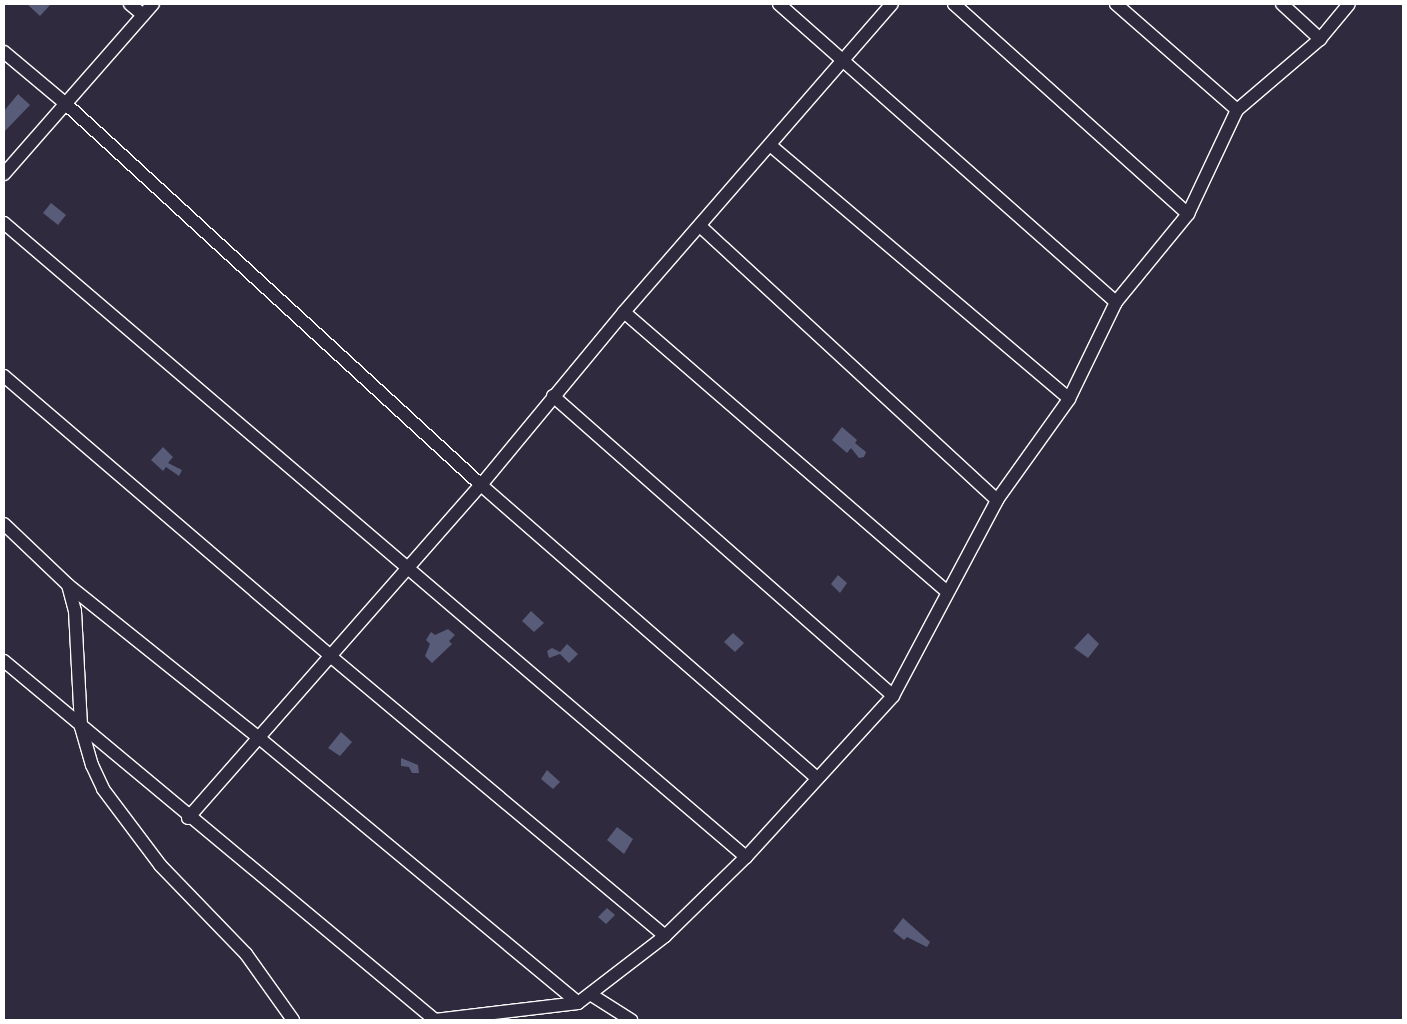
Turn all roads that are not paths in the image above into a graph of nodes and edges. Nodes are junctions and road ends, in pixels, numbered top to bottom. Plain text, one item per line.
1 (130, 4) edge
2 (153, 4) edge
3 (779, 4) edge
4 (892, 4) edge
5 (954, 4) edge
6 (1116, 4) edge
7 (1282, 4) edge
8 (1349, 4) edge
9 (143, 15) junction
10 (1320, 39) junction
11 (4, 52) edge
12 (843, 60) junction
13 (66, 104) junction
14 (1236, 110) junction
15 (770, 145) junction
16 (4, 174) edge
17 (1188, 214) junction
18 (4, 223) edge
19 (700, 226) junction
20 (1116, 302) junction
21 (624, 312) junction
22 (4, 376) edge
23 (553, 396) junction
24 (1069, 399) junction
25 (481, 484) junction
26 (997, 500) junction
27 (4, 524) edge
28 (404, 568) junction
29 (68, 585) junction
30 (947, 592) junction
31 (329, 655) junction
32 (4, 661) edge
33 (893, 696) junction
34 (82, 727) junction
35 (258, 737) junction
36 (816, 777) junction
37 (188, 818) junction
38 (746, 857) junction
39 (665, 936) junction
40 (590, 994) junction
41 (578, 1004) junction
42 (293, 1020) edge
43 (630, 1020) edge

1 - 9 street
2 - 9 street
3 - 12 street
4 - 12 street
5 - 17 street
6 - 14 street
7 - 10 street
8 - 10 street
9 - 13 street
10 - 14 street
11 - 13 street
12 - 15 street
12 - 20 street
13 - 16 street
13 - 25 street
14 - 17 street
15 - 19 street
15 - 24 street
17 - 20 street
18 - 28 street
19 - 21 street
19 - 26 street
20 - 24 street
21 - 23 street
21 - 30 street
22 - 31 street
23 - 25 street
23 - 33 street
24 - 26 street
25 - 28 street
25 - 36 street
26 - 30 street
27 - 29 street
28 - 31 street
28 - 38 street
29 - 34 street
29 - 35 street
30 - 33 street
31 - 35 street
31 - 39 street
32 - 34 street
33 - 36 street
34 - 37 street
34 - 42 street
35 - 37 street
35 - 41 street
36 - 38 street
37 - 41 street
38 - 39 street
39 - 40 street
40 - 41 street
40 - 43 street

